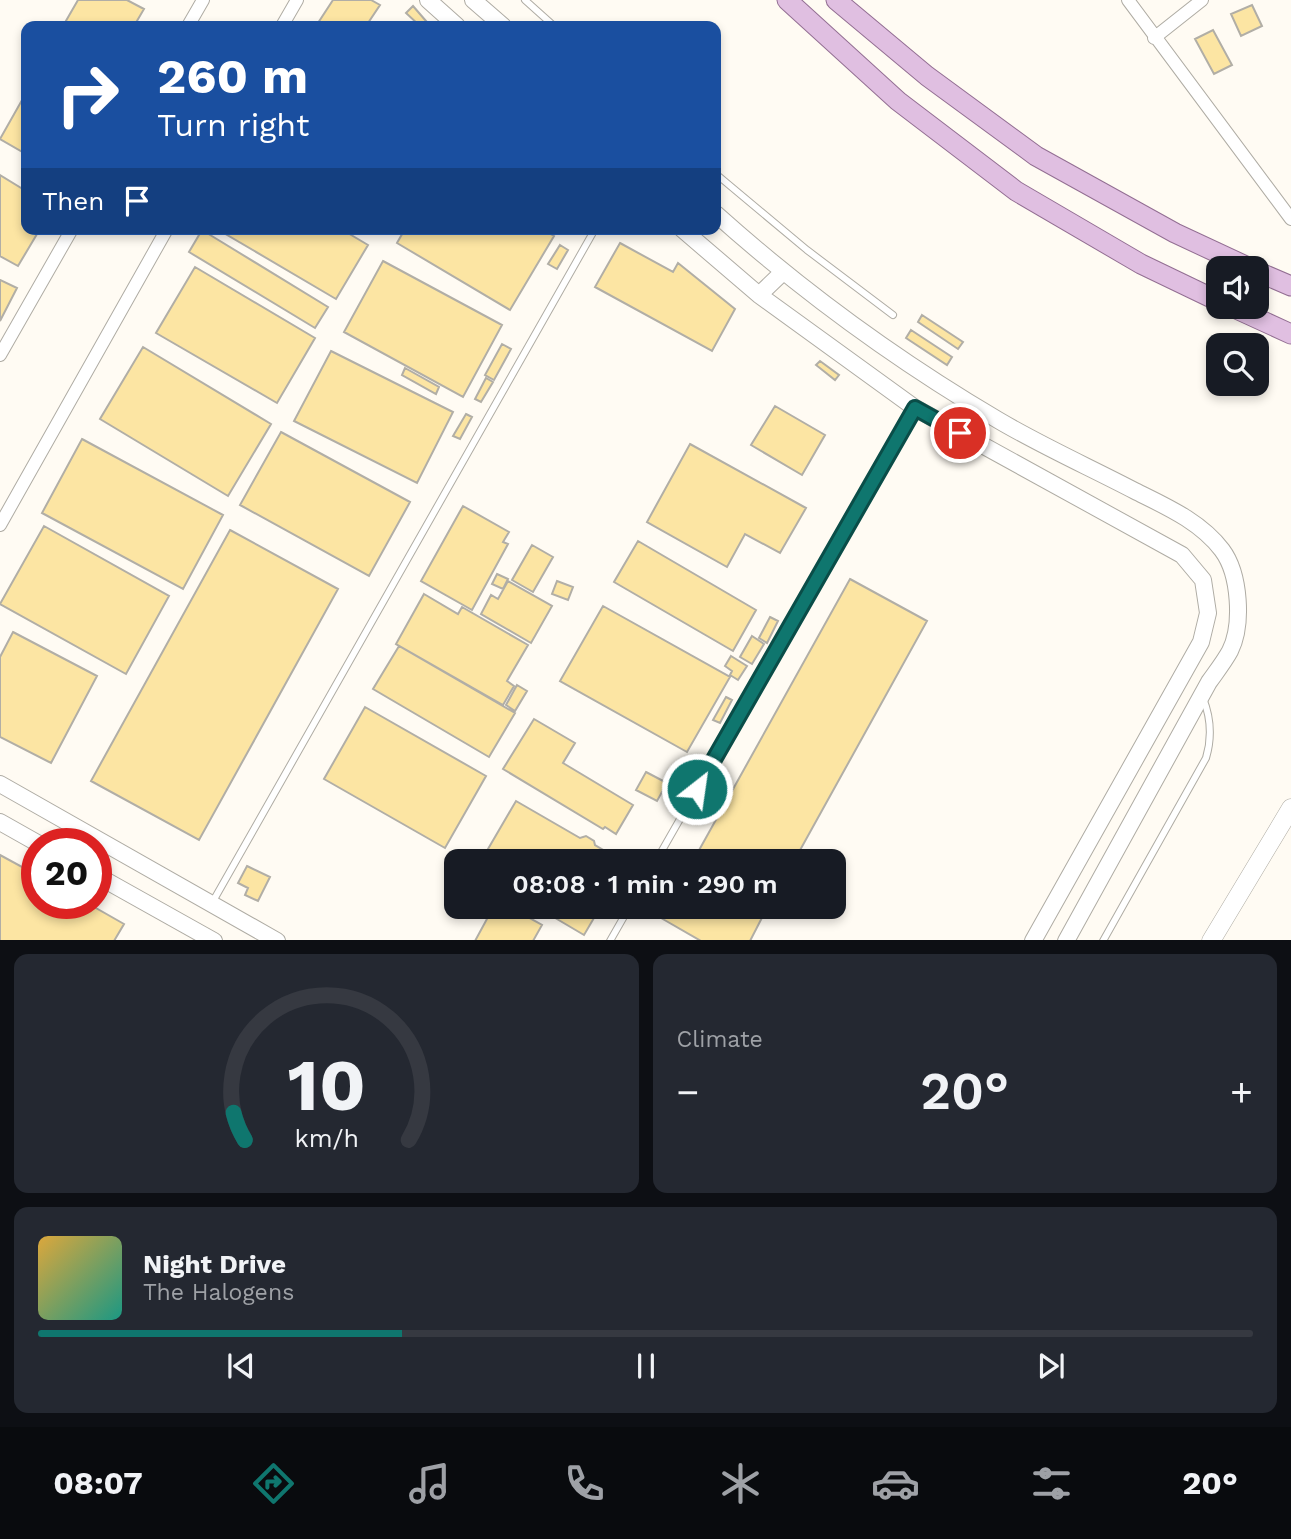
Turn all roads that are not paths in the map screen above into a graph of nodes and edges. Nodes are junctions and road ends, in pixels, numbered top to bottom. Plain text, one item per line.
1 (203, 0) edge
2 (297, 0) edge
3 (428, 0) edge
4 (473, 0) edge
5 (525, 0) edge
6 (787, 0) edge
7 (836, 0) edge
8 (1128, 0) edge
9 (1202, 0) edge
10 (191, 21) edge
11 (285, 21) edge
12 (451, 21) edge
13 (497, 21) edge
14 (548, 21) edge
15 (1154, 38) junction
16 (721, 178) edge
17 (721, 218) edge
18 (1291, 219) edge
19 (69, 235) edge
20 (164, 235) edge
21 (592, 235) edge
22 (689, 235) edge
23 (1224, 256) edge
24 (783, 272) junction
25 (1269, 277) edge
26 (1291, 286) edge
27 (758, 295) junction
28 (1206, 295) edge
29 (893, 315) dead end
30 (1256, 319) edge
31 (1286, 334) edge
32 (0, 355) edge
33 (915, 408) junction
34 (0, 525) edge
35 (1202, 696) junction
36 (0, 784) edge
37 (1291, 808) edge
38 (0, 822) edge
39 (21, 834) edge
40 (663, 849) edge
41 (112, 885) edge
42 (212, 903) junction
43 (622, 919) edge
44 (196, 936) edge
45 (214, 940) edge
46 (277, 940) edge
47 (610, 940) edge
48 (1033, 940) edge
49 (1066, 940) edge
50 (1103, 940) edge
51 (1211, 940) edge

1 - 10 street
2 - 11 street
3 - 12 street
4 - 13 street
5 - 14 lane
6 - 28 main road
7 - 23 main road
8 - 15 street
9 - 15 street
15 - 18 street
16 - 29 lane
17 - 24 street
19 - 32 street
20 - 34 street
21 - 42 lane
22 - 27 street
24 - 27 street
24 - 35 street
25 - 26 main road
27 - 33 street
30 - 31 main road
33 - 40 lane
33 - 48 street
35 - 49 street
35 - 50 lane
36 - 42 street
37 - 51 main road
38 - 39 street
41 - 44 street
42 - 46 street
43 - 47 lane
44 - 45 street

